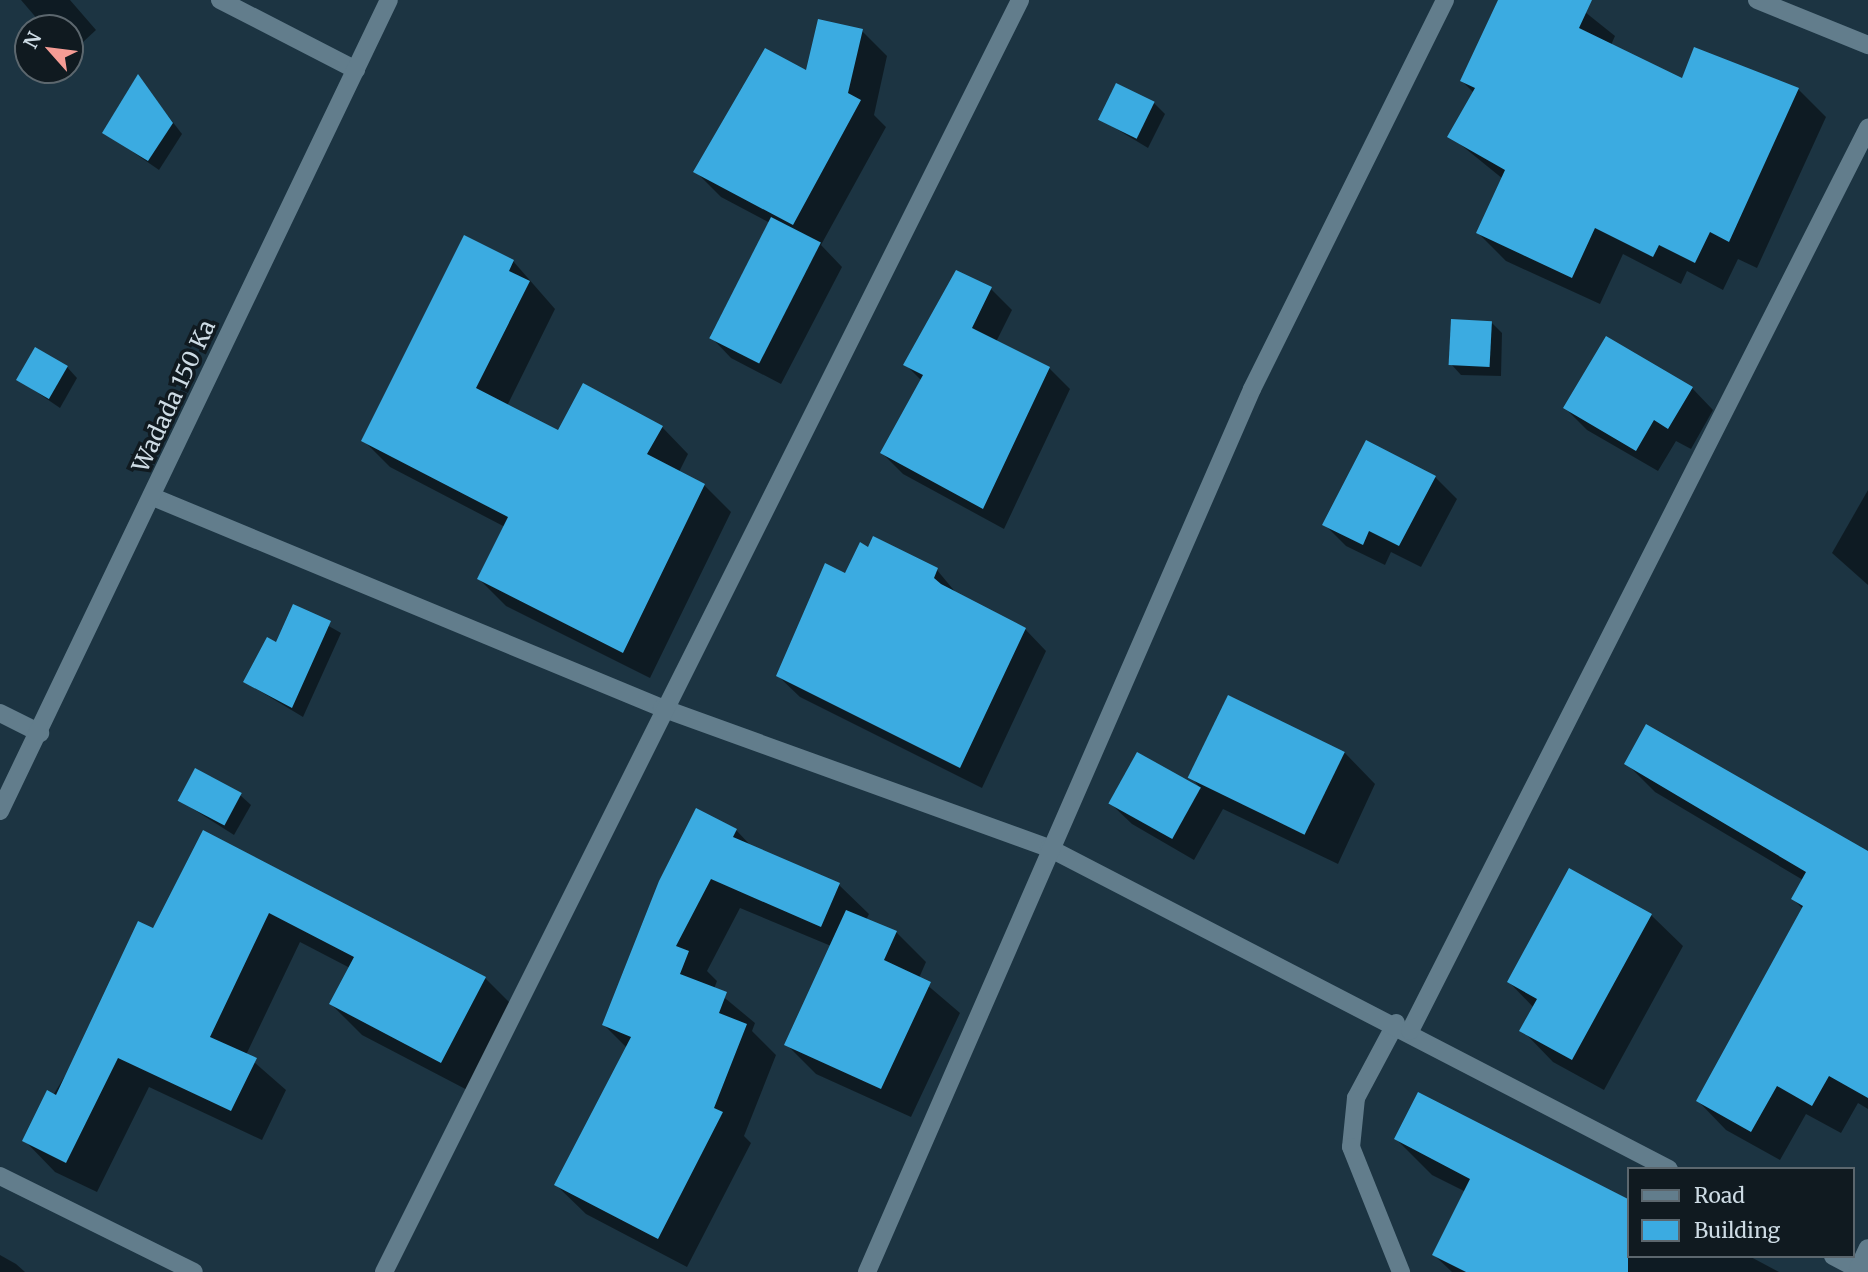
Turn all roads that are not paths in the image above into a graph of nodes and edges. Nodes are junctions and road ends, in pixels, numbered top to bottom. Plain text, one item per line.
1 (220, 0) edge
2 (389, 0) edge
3 (1020, 0) edge
4 (1445, 0) edge
5 (1757, 0) edge
6 (1868, 46) edge
7 (356, 70) junction
8 (1868, 128) edge
9 (153, 497) junction
10 (662, 708) junction
11 (0, 713) edge
12 (40, 733) junction
13 (0, 811) edge
14 (1049, 848) junction
15 (1403, 1027) junction
16 (1665, 1167) edge
17 (0, 1176) edge
18 (1868, 1248) edge
19 (1837, 1258) edge
20 (1860, 1271) edge
21 (194, 1272) edge
22 (384, 1272) edge
23 (867, 1272) edge
24 (1401, 1272) edge

1 - 7 street
2 - 7 street, Wadada 150 Ka
3 - 10 street
4 - 14 street
5 - 6 street
7 - 9 street, Wadada 150 Ka
8 - 15 street
9 - 10 street
9 - 12 street, Wadada 150 Ka
10 - 14 street
10 - 22 street
11 - 12 street
12 - 13 street, Wadada 150 Ka
14 - 15 street
14 - 23 street
15 - 16 street
15 - 24 street
17 - 21 street
18 - 20 street
19 - 20 street

